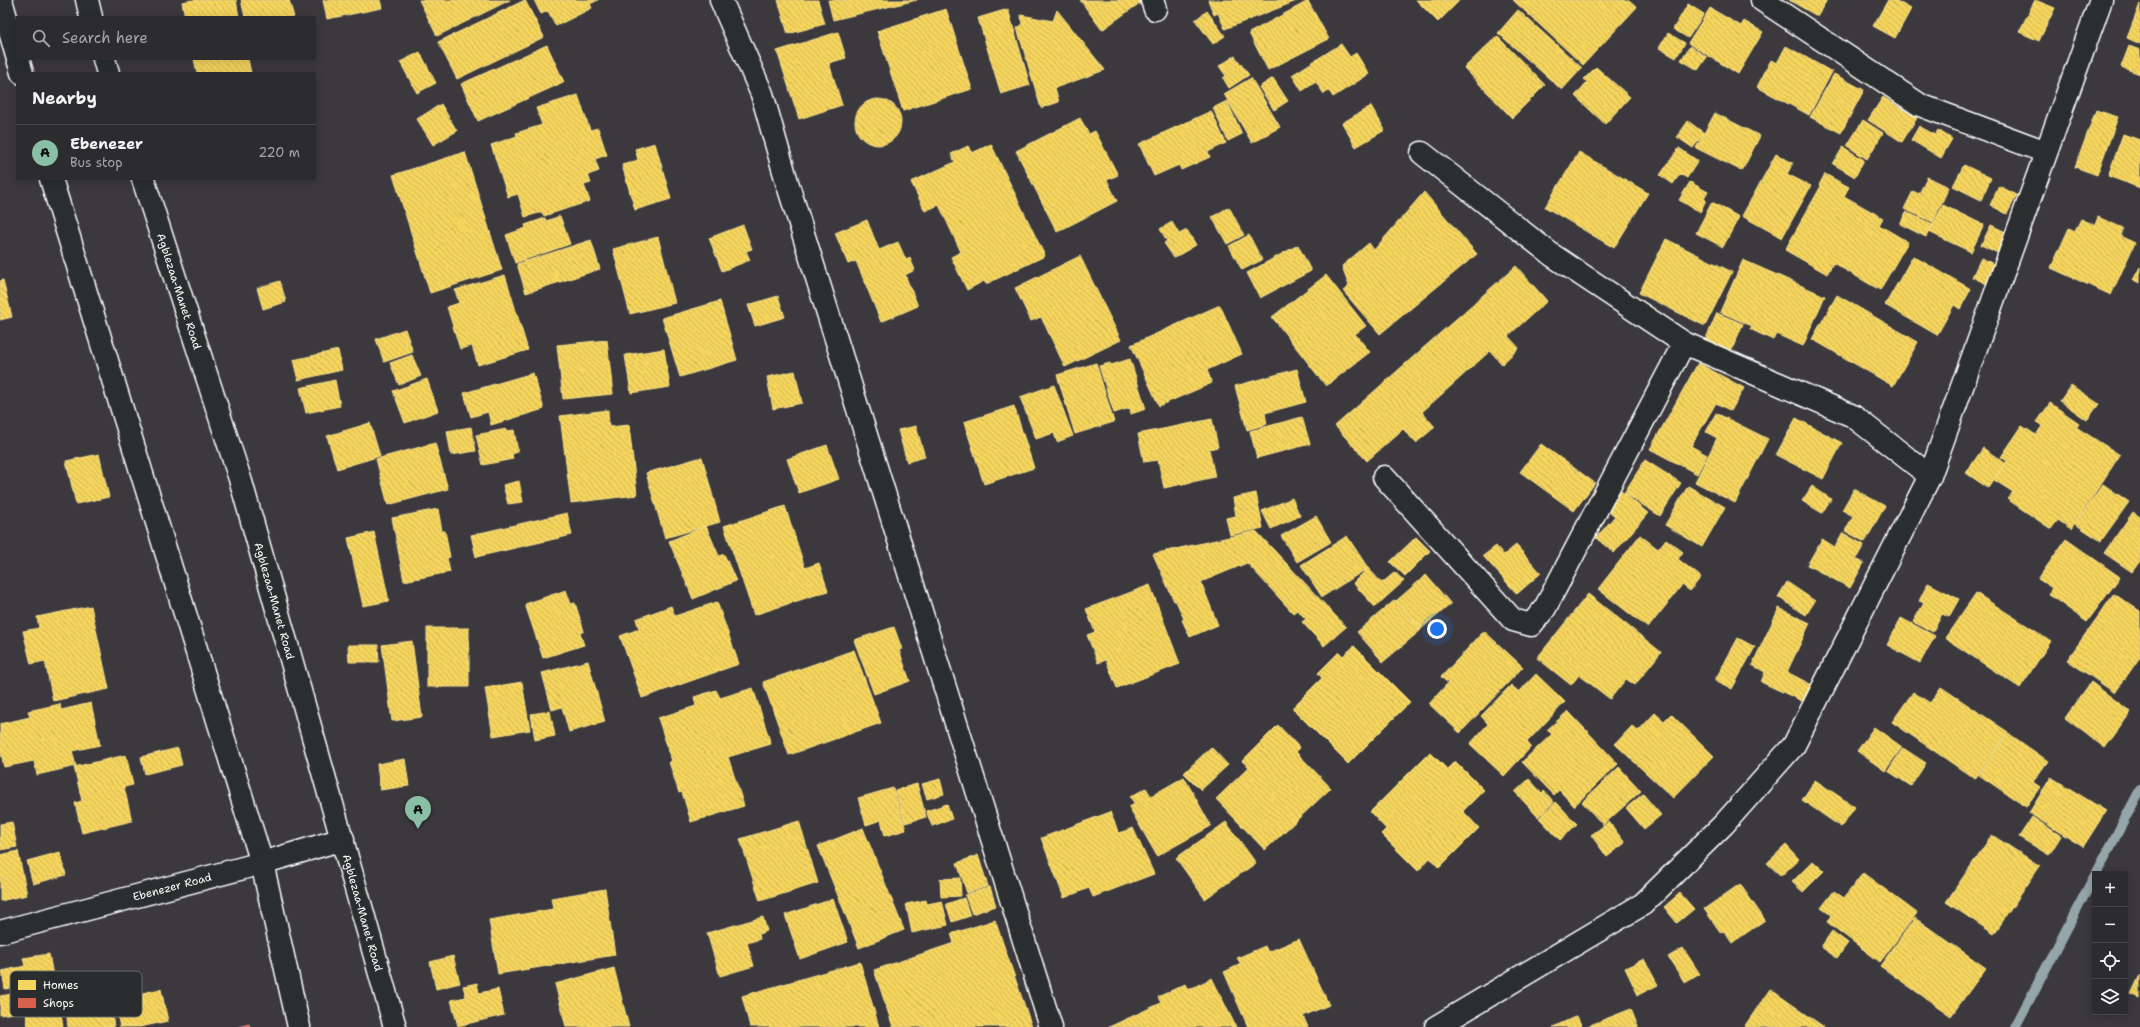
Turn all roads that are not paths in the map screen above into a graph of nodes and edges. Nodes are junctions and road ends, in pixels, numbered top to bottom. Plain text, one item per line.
1 (2, 0) edge
2 (87, 0) edge
3 (721, 0) edge
4 (1762, 0) edge
5 (2101, 0) edge
6 (91, 16) edge
7 (16, 52) edge
8 (18, 60) edge
9 (104, 60) edge
10 (22, 72) edge
11 (108, 72) edge
12 (2046, 152) junction
13 (1422, 153) dead end
14 (51, 180) edge
15 (143, 180) edge
16 (1684, 343) junction
17 (1930, 476) junction
18 (1384, 477) dead end
19 (343, 839) junction
20 (262, 863) junction
21 (0, 932) edge
22 (299, 1027) edge
23 (395, 1027) edge
24 (1051, 1027) edge
25 (1436, 1027) edge

1 - 7 street
2 - 6 street
3 - 24 street
4 - 12 street
5 - 12 street
8 - 10 street
9 - 11 street
12 - 17 street
13 - 16 street
14 - 20 street
15 - 19 street, Agblezaa-Manet Road
16 - 17 street
16 - 18 street
17 - 25 street
19 - 20 street, Ebenezer Road
19 - 23 street, Agblezaa-Manet Road
20 - 21 street, Ebenezer Road
20 - 22 street

